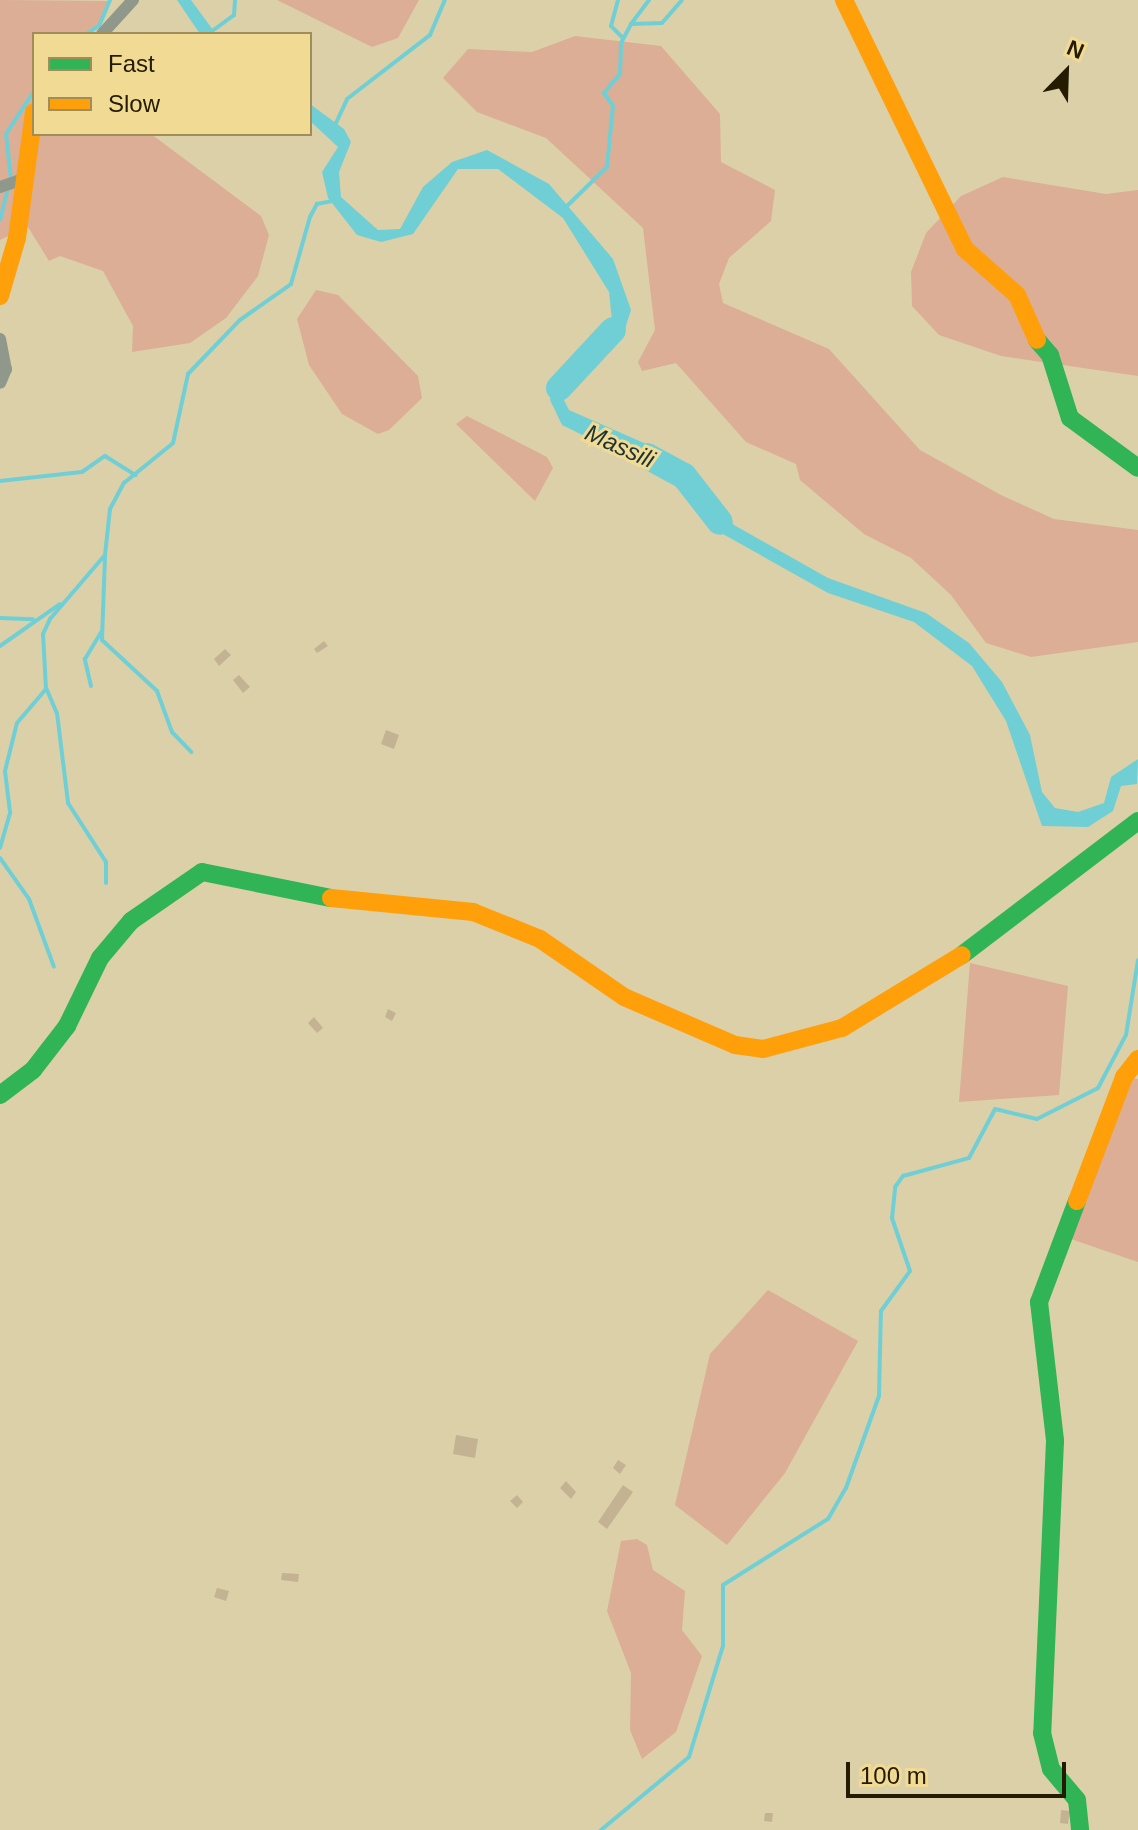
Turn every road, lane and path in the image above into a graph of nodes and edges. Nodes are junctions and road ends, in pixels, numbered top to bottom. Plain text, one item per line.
1 (133, 0) edge
2 (844, 0) edge
3 (104, 32) edge
4 (32, 122) edge
5 (20, 180) junction
6 (0, 187) edge
7 (0, 296) edge
8 (0, 339) edge
9 (0, 383) edge
10 (1138, 468) edge
11 (1138, 821) edge
12 (1138, 1059) edge
13 (0, 1095) edge
14 (1080, 1830) edge

1 - 3 street
2 - 10 street
4 - 5 street
5 - 6 street
5 - 7 street
8 - 9 street
11 - 13 street
12 - 14 street

